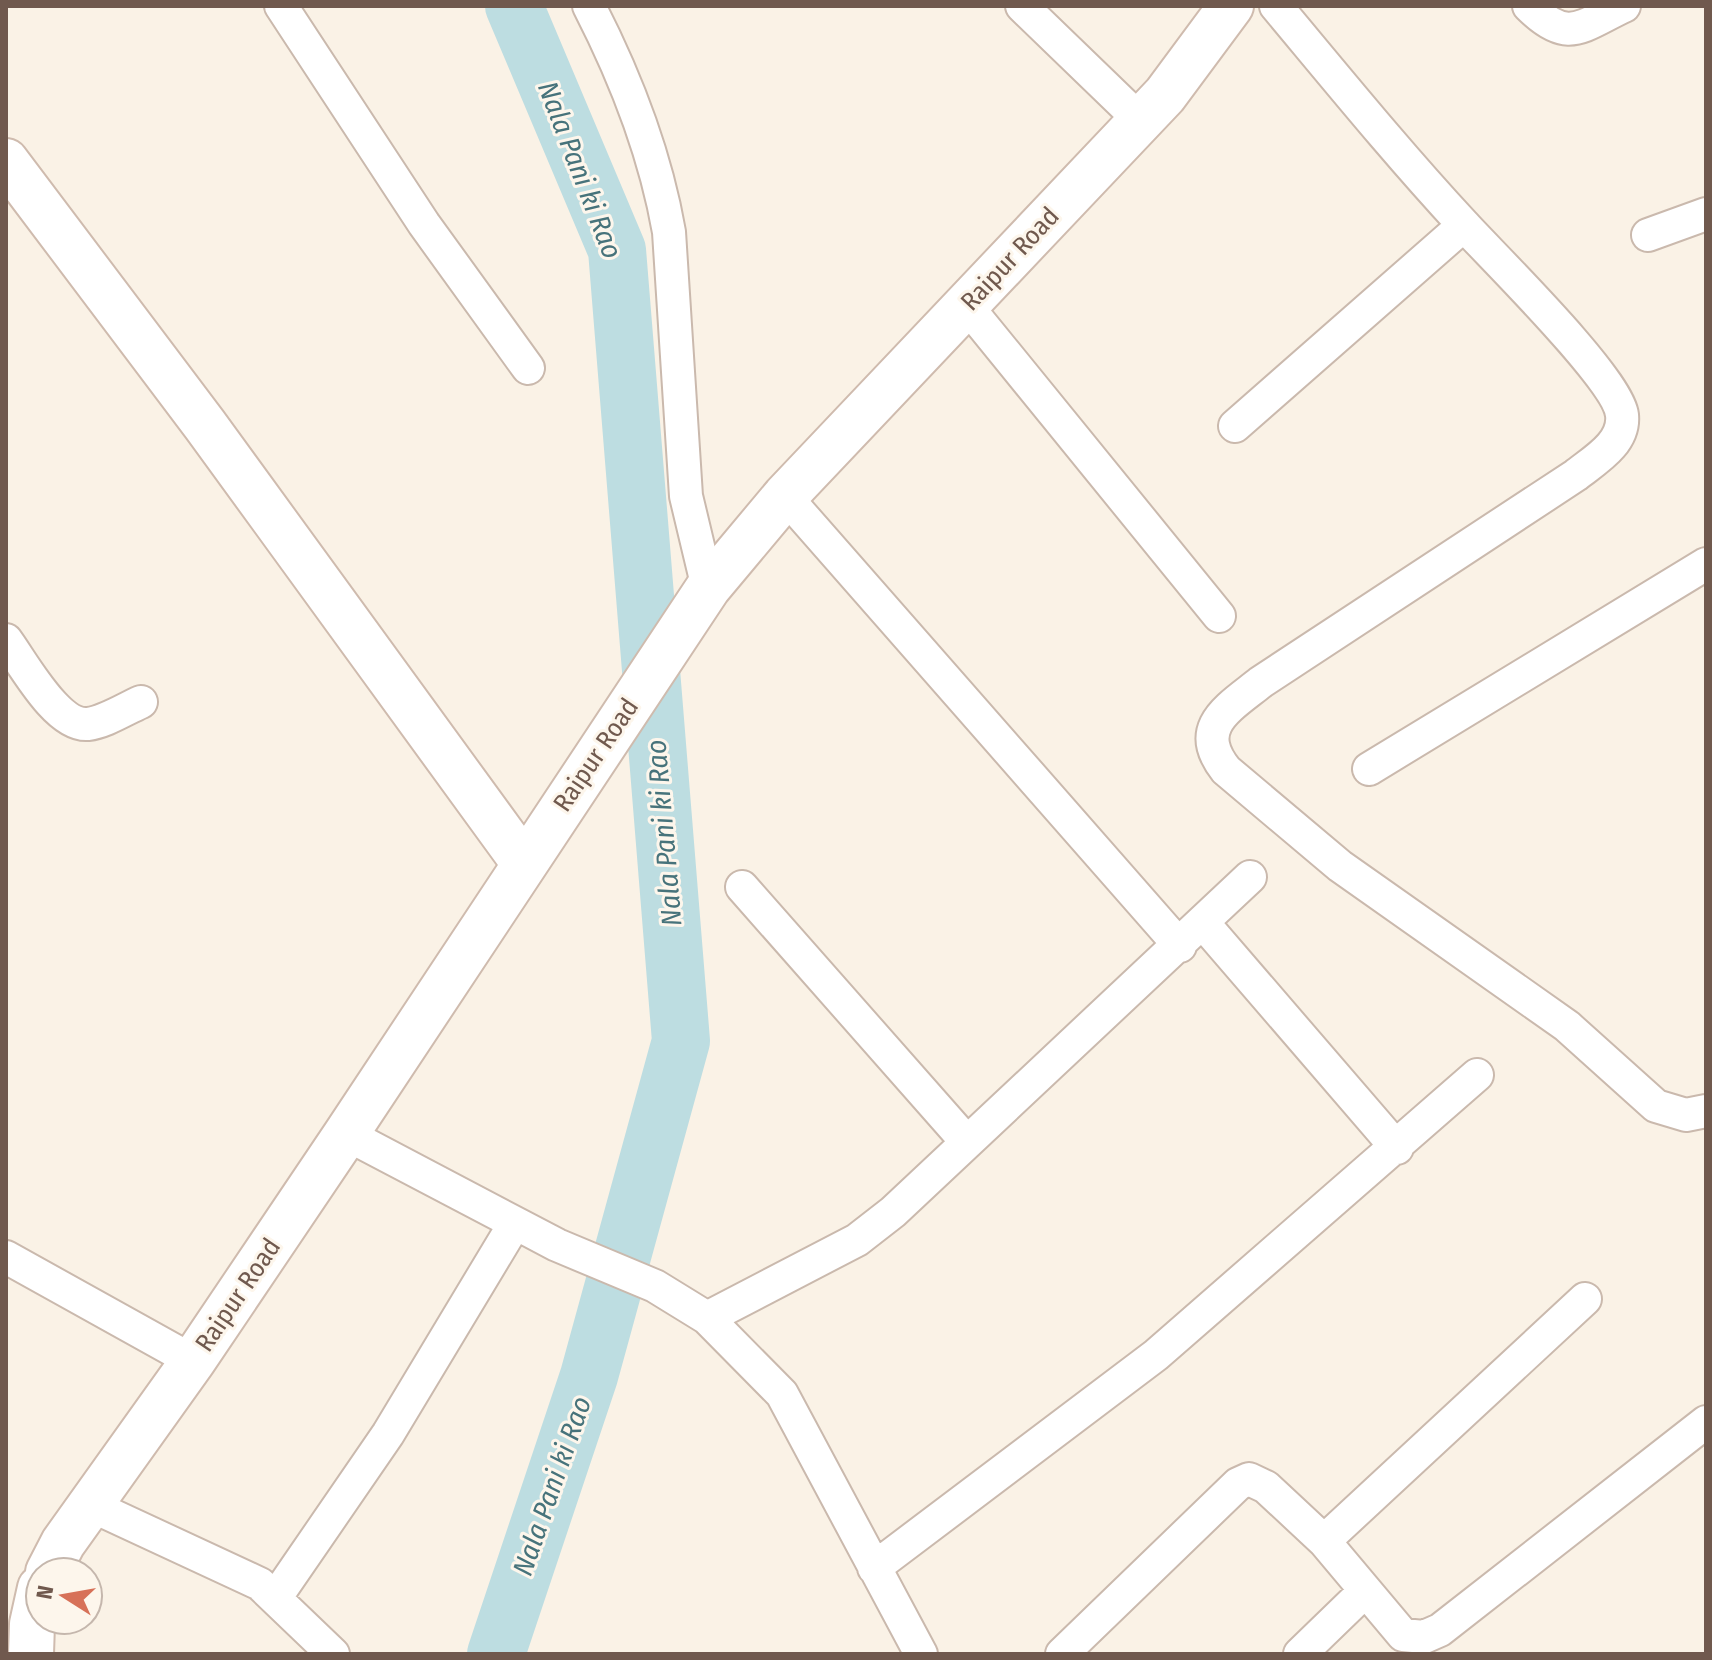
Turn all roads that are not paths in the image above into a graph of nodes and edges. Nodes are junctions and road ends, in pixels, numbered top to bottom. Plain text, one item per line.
1 (281, 6) edge
2 (589, 6) edge
3 (1022, 6) edge
4 (1231, 6) edge
5 (1276, 6) edge
6 (1529, 6) edge
7 (1624, 6) edge
8 (1141, 121) junction
9 (6, 161) edge
10 (1706, 214) edge
11 (1464, 225) junction
12 (1648, 235) dead end
13 (966, 305) junction
14 (528, 368) dead end
15 (1235, 426) dead end
16 (785, 496) junction
17 (1706, 564) edge
18 (701, 599) junction
19 (1219, 616) dead end
20 (6, 640) edge
21 (141, 702) dead end
22 (1369, 769) dead end
23 (523, 862) junction
24 (1250, 877) dead end
25 (742, 887) dead end
26 (1204, 924) junction
27 (1180, 946) junction
28 (1477, 1075) dead end
29 (1706, 1111) edge
30 (346, 1134) junction
31 (966, 1141) junction
32 (1397, 1148) junction
33 (515, 1223) junction
34 (6, 1257) edge
35 (1585, 1299) dead end
36 (707, 1318) junction
37 (193, 1361) junction
38 (1706, 1422) edge
39 (90, 1505) junction
40 (1324, 1541) junction
41 (56, 1556) edge
42 (874, 1568) junction
43 (1364, 1592) junction
44 (276, 1597) junction
45 (333, 1654) edge
46 (921, 1654) edge
47 (1062, 1654) edge
48 (1300, 1654) edge

1 - 14 street
2 - 18 street
3 - 8 street
4 - 8 main road, Raipur Road
5 - 11 street
6 - 7 street
8 - 13 main road, Raipur Road
9 - 23 main road
10 - 12 street
11 - 15 street
11 - 29 street
13 - 16 main road, Raipur Road
13 - 19 street
16 - 18 main road, Raipur Road
16 - 27 street
17 - 22 street
18 - 23 main road, Raipur Road
20 - 21 street
23 - 30 main road, Raipur Road
24 - 26 street
25 - 31 street
26 - 27 street
26 - 32 street
27 - 31 street
28 - 32 street
30 - 33 street
30 - 37 main road, Raipur Road
31 - 36 street
32 - 42 street
33 - 36 street
33 - 44 street
34 - 37 street
35 - 40 street
36 - 42 street
37 - 39 main road, Raipur Road
38 - 43 street
39 - 41 main road, Raipur Road
39 - 44 street
40 - 43 street
40 - 47 street
42 - 46 street
43 - 48 street
44 - 45 street

